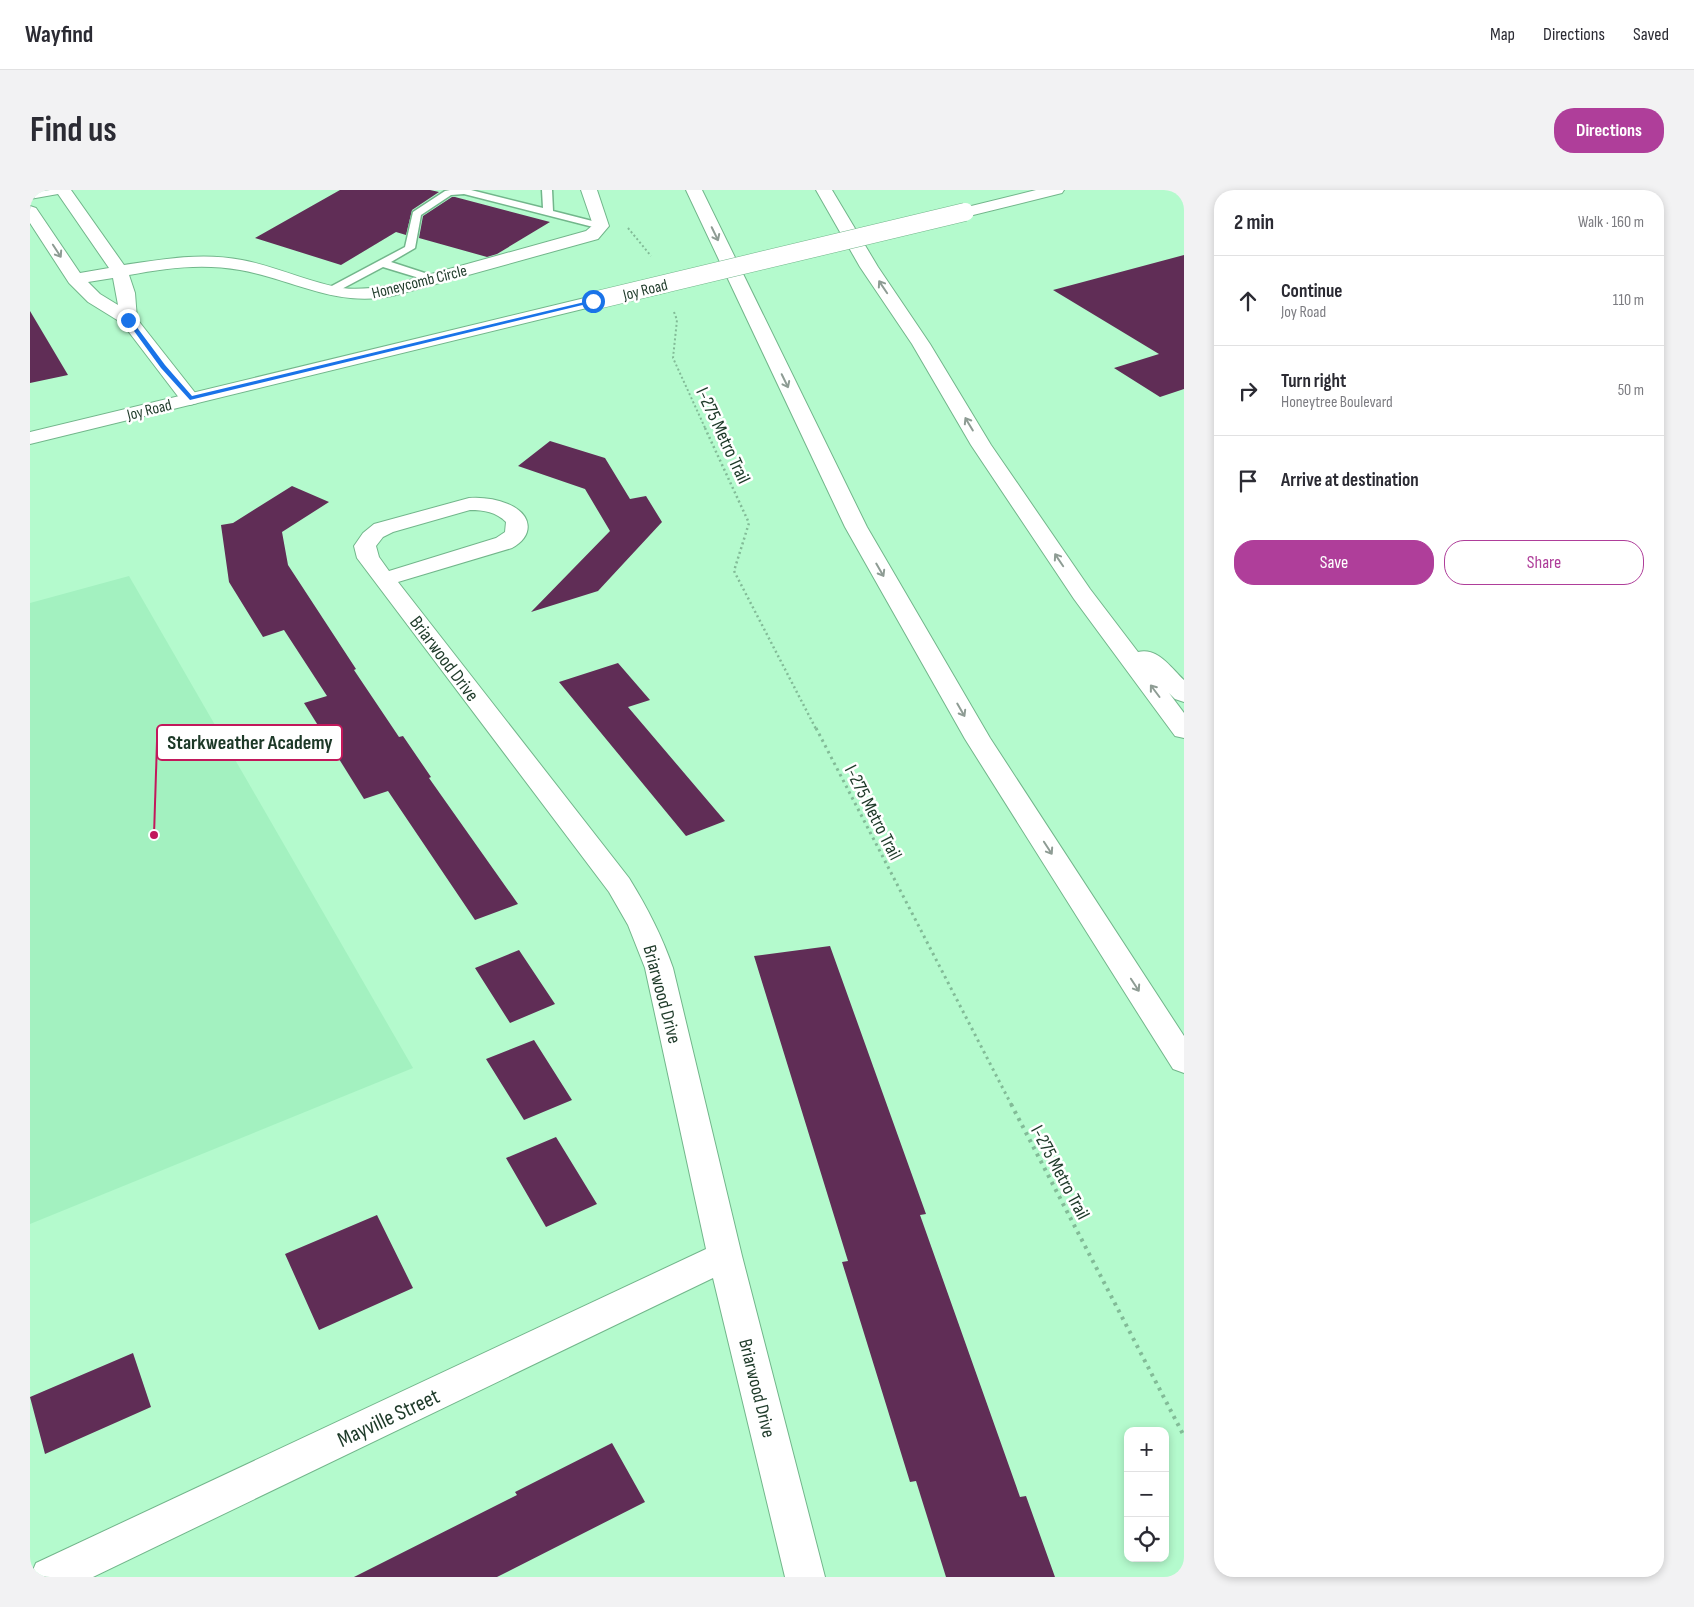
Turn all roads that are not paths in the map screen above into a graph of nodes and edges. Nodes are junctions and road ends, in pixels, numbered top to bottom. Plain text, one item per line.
1 (54, 190) edge
2 (63, 190) edge
3 (547, 190) edge
4 (589, 190) edge
5 (694, 190) edge
6 (824, 190) edge
7 (1056, 190) edge
8 (30, 194) edge
9 (30, 211) edge
10 (548, 212) junction
11 (601, 226) junction
12 (382, 263) junction
13 (120, 272) junction
14 (75, 279) junction
15 (433, 279) junction
16 (332, 290) junction
17 (128, 320) junction
18 (190, 398) junction
19 (30, 438) edge
20 (385, 579) junction
21 (1082, 594) junction
22 (1184, 694) edge
23 (1184, 730) edge
24 (1184, 1061) edge
25 (725, 1256) junction
26 (50, 1577) edge
27 (805, 1577) edge

1 - 8 main road
2 - 13 main road
3 - 10 lane
4 - 11 main road
5 -> 24 main road
21 -> 6 main road
7 - 18 main road, Joy Road, bridge
9 -> 14 main road
10 - 11 lane
10 - 12 lane
11 - 15 main road, Honeycomb Circle
12 - 15 lane
12 - 16 lane
13 - 14 main road, Honeycomb Circle
13 - 16 main road, Honeycomb Circle
13 - 17 main road
14 - 17 main road
15 - 16 main road, Honeycomb Circle
17 - 18 main road
18 - 19 main road, Joy Road
20 - 20 main road, Briarwood Drive
20 - 25 main road, Briarwood Drive
21 - 22 main road
23 -> 21 main road
25 - 26 main road, Mayville Street
25 - 27 main road, Briarwood Drive

